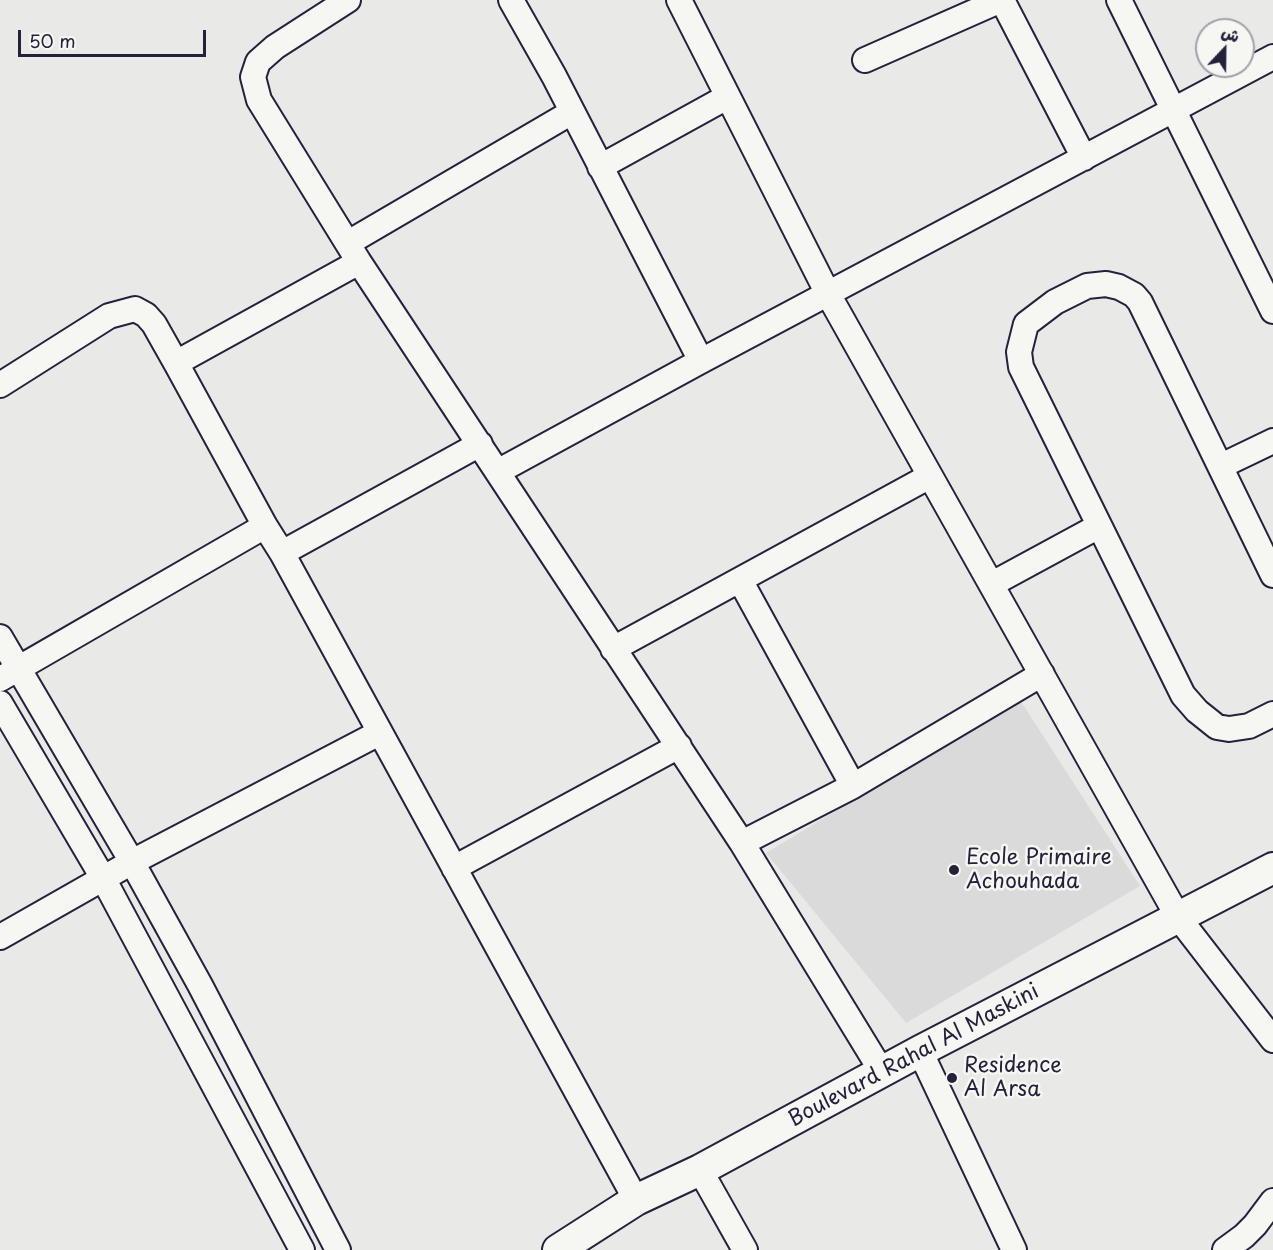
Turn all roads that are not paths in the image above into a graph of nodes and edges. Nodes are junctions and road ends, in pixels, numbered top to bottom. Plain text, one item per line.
1 (348, 0) edge
2 (511, 0) edge
3 (1002, 0) edge
4 (1119, 0) edge
5 (683, 1) edge
6 (1273, 57) edge
7 (865, 60) dead end
8 (727, 97) junction
9 (1173, 110) junction
10 (572, 112) junction
11 (1084, 158) junction
12 (600, 167) junction
13 (354, 253) junction
14 (828, 294) junction
15 (1273, 311) edge
16 (701, 361) junction
17 (176, 363) junction
18 (0, 385) edge
19 (1273, 441) edge
20 (480, 444) junction
21 (1221, 466) junction
22 (499, 471) junction
23 (930, 476) junction
24 (265, 525) junction
25 (1099, 526) junction
26 (282, 553) junction
27 (1273, 575) edge
28 (740, 580) junction
29 (992, 584) junction
30 (0, 637) edge
31 (613, 649) junction
32 (10, 674) edge
33 (1042, 674) junction
34 (0, 703) edge
35 (1273, 714) edge
36 (379, 733) junction
37 (679, 746) junction
38 (853, 786) junction
39 (742, 843) junction
40 (132, 862) junction
41 (454, 868) junction
42 (1273, 868) edge
43 (103, 878) junction
44 (1178, 917) junction
45 (0, 937) edge
46 (1273, 1040) edge
47 (920, 1051) junction
48 (882, 1072) junction
49 (700, 1170) junction
50 (636, 1200) junction
51 (1273, 1201) edge
52 (302, 1250) edge
53 (338, 1250) edge
54 (558, 1250) edge
55 (745, 1250) edge
56 (1014, 1250) edge
57 (1225, 1250) edge

1 - 13 street
2 - 10 street
3 - 7 street
3 - 11 street
4 - 9 street
5 - 8 street
6 - 9 street
8 - 12 street
8 - 14 street
9 - 11 street
9 - 15 street
10 - 12 street
10 - 13 street
11 - 14 street
12 - 16 street
13 - 17 street
13 - 20 street
14 - 16 street
14 - 23 street
16 - 22 street
17 - 18 street
17 - 24 street
19 - 21 street
20 - 22 street
20 - 26 street
21 - 25 street
21 - 27 street
22 - 31 street
23 - 28 street
23 - 29 street
24 - 26 street
24 - 32 street
25 - 29 street
25 - 35 street
26 - 36 street
28 - 31 street
28 - 38 street
29 - 33 street
30 - 32 street
31 - 37 street
32 - 40 street
33 - 38 street
33 - 44 street
34 - 43 street
36 - 40 street
36 - 41 street
37 - 39 street
37 - 41 street
38 - 39 street
39 - 48 street
40 - 43 street
40 - 53 street
41 - 50 street
42 - 44 street, Boulevard Rahal Al Maskini
43 - 45 street
43 - 52 street
44 - 46 street
44 - 47 street, Boulevard Rahal Al Maskini
47 - 48 street, Boulevard Rahal Al Maskini
47 - 56 street
48 - 49 street, Boulevard Rahal Al Maskini
49 - 50 street, Boulevard Rahal Al Maskini
49 - 55 street
50 - 54 street, Boulevard Rahal Al Maskini
51 - 57 street

